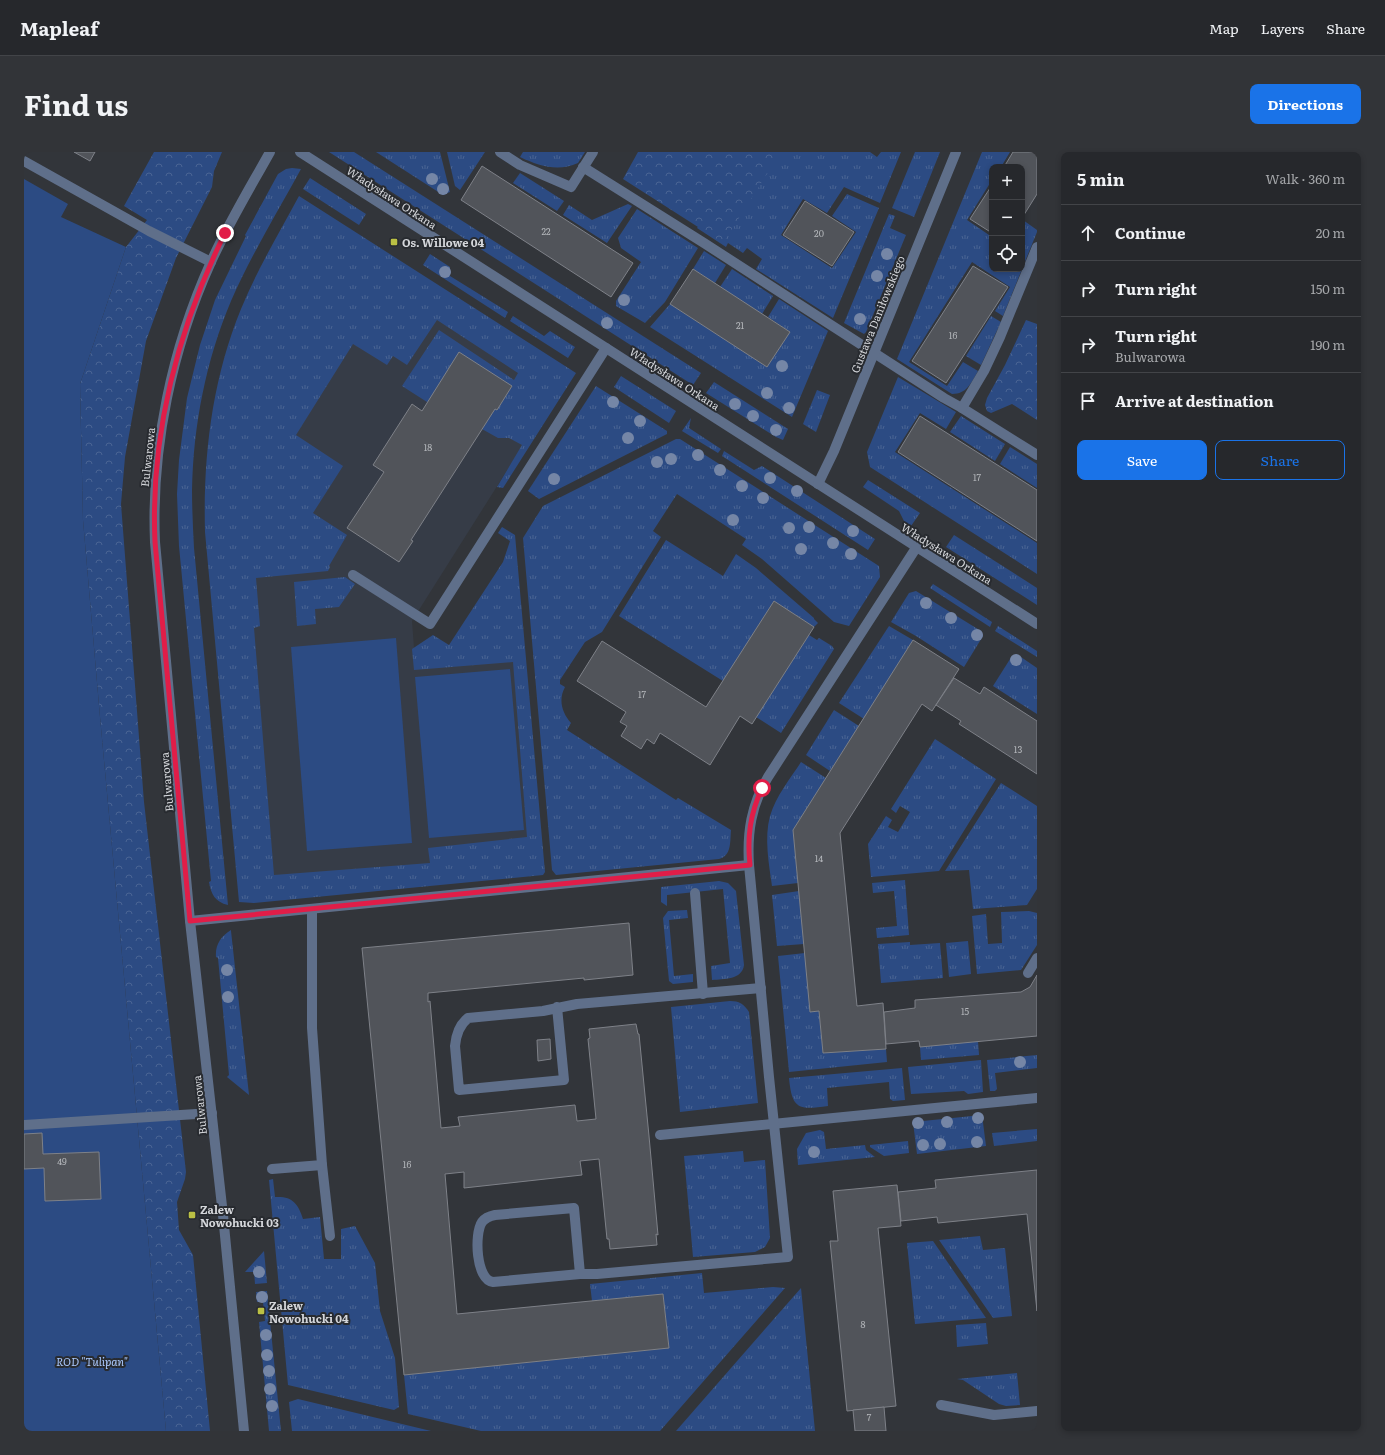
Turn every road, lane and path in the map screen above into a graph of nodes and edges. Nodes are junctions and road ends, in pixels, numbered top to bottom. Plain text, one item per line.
1 (270, 152) edge
2 (300, 152) edge
3 (500, 152) edge
4 (593, 152) edge
5 (956, 152) edge
6 (24, 161) edge
7 (584, 167) junction
8 (1037, 247) edge
9 (211, 262) junction
10 (606, 348) junction
11 (874, 353) junction
12 (962, 408) junction
13 (1037, 455) edge
14 (818, 484) junction
15 (916, 548) junction
16 (353, 575) dead end
17 (1037, 624) edge
18 (750, 865) junction
19 (695, 893) dead end
20 (312, 909) junction
21 (190, 921) junction
22 (1037, 958) edge
23 (1028, 973) dead end
24 (761, 988) junction
25 (703, 994) junction
26 (557, 1008) junction
27 (1037, 1098) edge
28 (212, 1112) junction
29 (774, 1124) junction
30 (24, 1125) edge
31 (660, 1135) dead end
32 (322, 1165) junction
33 (272, 1169) dead end
34 (330, 1236) dead end
35 (580, 1274) junction
36 (941, 1405) dead end
37 (1037, 1411) edge
38 (244, 1431) edge

1 - 9 street, Bulwarowa
2 - 10 street, Władysława Orkana
3 - 7 street
4 - 7 street
5 - 11 street, Gustawa Daniłowskiego
6 - 9 street
7 - 11 street
8 - 12 street
9 - 21 street, Bulwarowa
10 - 14 street, Władysława Orkana
10 - 16 street
11 - 12 street
11 - 14 street, Gustawa Daniłowskiego
12 - 13 street
14 - 15 street, Władysława Orkana
15 - 17 street, Władysława Orkana
15 - 18 street
18 - 20 street
18 - 24 street
19 - 25 street
20 - 21 street
20 - 32 street
21 - 28 street, Bulwarowa
22 - 23 street
24 - 25 street
24 - 29 street
25 - 26 street
26 - 26 street
27 - 29 street
28 - 30 street
28 - 38 street, Bulwarowa
29 - 31 street
29 - 35 street
32 - 33 street
32 - 34 street
35 - 35 street
36 - 37 street

